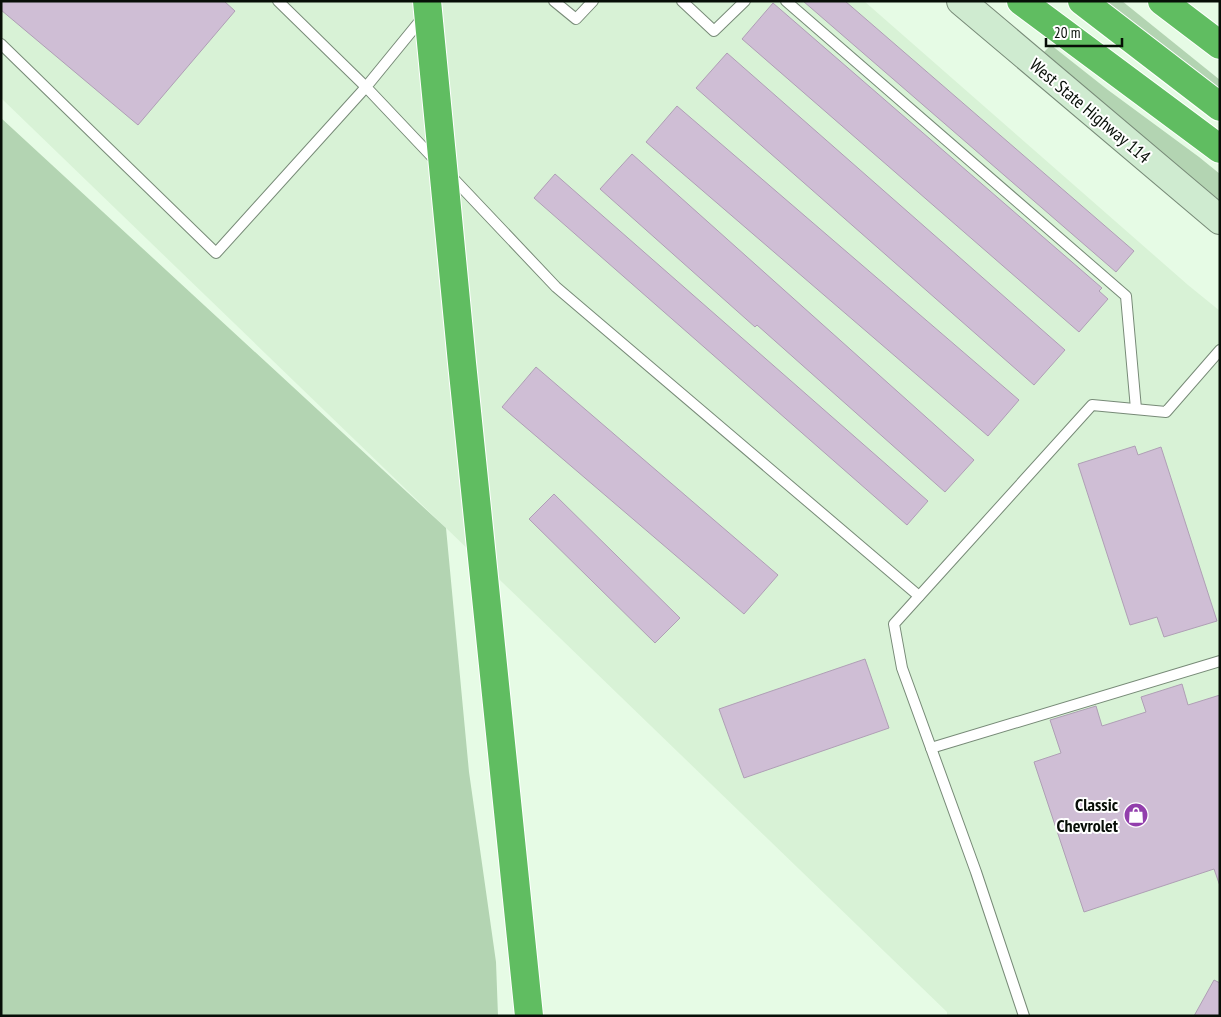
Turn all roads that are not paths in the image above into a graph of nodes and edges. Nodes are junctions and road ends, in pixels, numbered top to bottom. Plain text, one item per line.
1 (278, 1) edge
2 (427, 1) edge
3 (435, 1) edge
4 (554, 1) edge
5 (593, 1) edge
6 (682, 1) edge
7 (745, 1) edge
8 (786, 1) edge
9 (961, 1) edge
10 (1021, 1) edge
11 (1082, 1) edge
12 (1162, 1) edge
13 (1, 44) edge
14 (1220, 45) edge
15 (366, 87) junction
16 (1220, 107) edge
17 (1220, 149) edge
18 (1220, 220) edge
19 (1220, 350) edge
20 (1136, 409) junction
21 (919, 596) junction
22 (1220, 661) edge
23 (931, 748) junction
24 (529, 1016) edge
25 (1024, 1016) edge

1 - 15 lane
2 - 24 highway, bridge
3 - 15 lane
4 - 5 lane
6 - 7 lane
8 - 20 lane
9 - 18 main road, West State Highway 114
10 - 17 highway
11 - 16 highway
12 - 14 highway
13 - 15 lane
15 - 21 lane
19 - 20 lane
20 - 21 lane
21 - 23 lane
22 - 23 lane
23 - 25 lane

